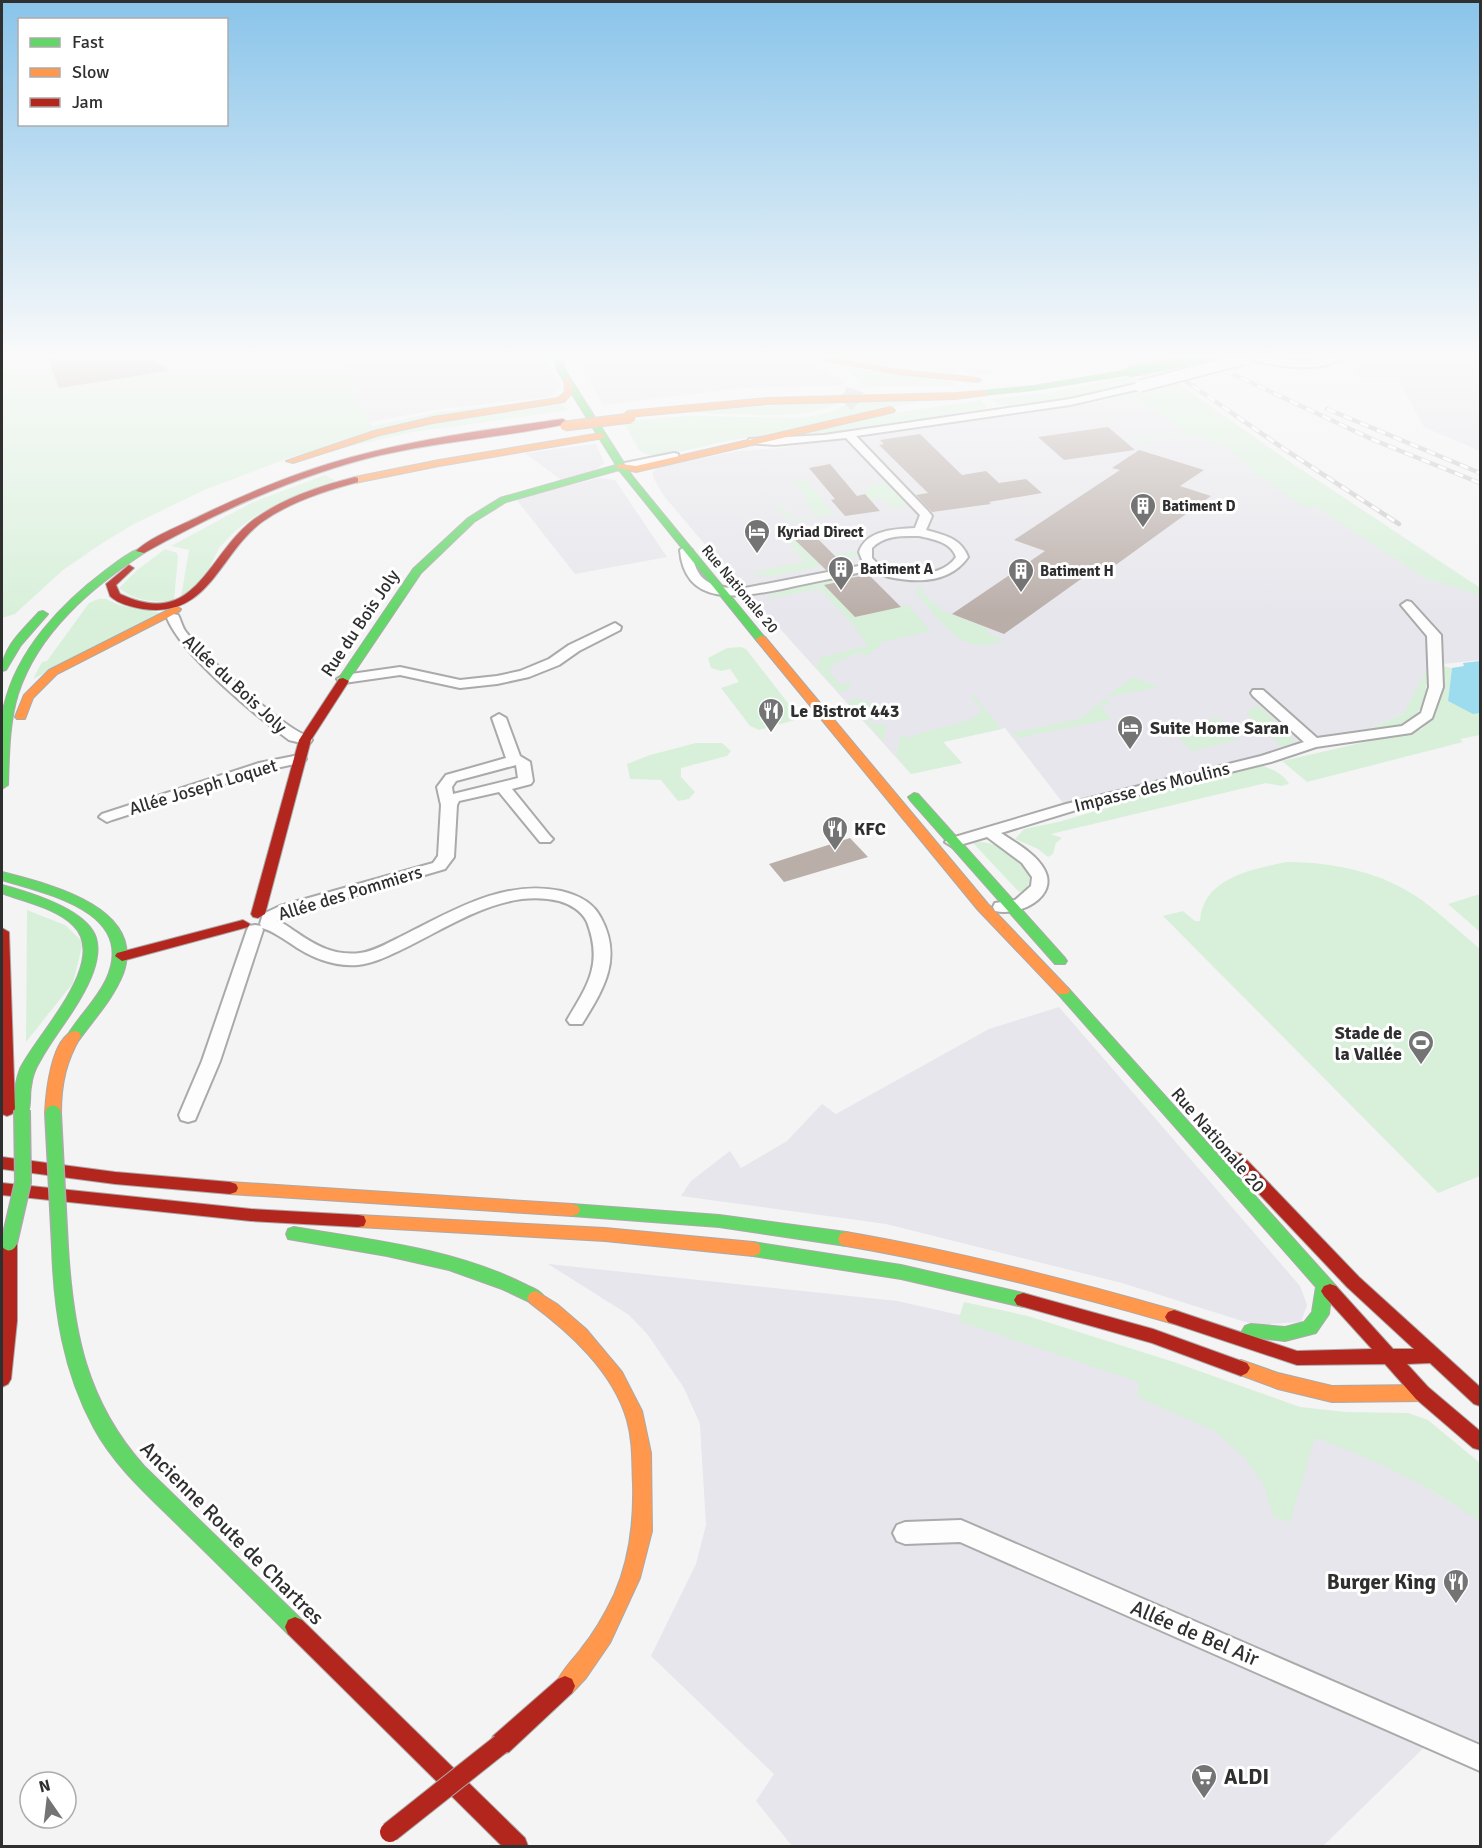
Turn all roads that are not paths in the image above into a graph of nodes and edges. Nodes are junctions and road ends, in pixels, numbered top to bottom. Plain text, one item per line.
1 (352, 441) edge
2 (392, 441) edge
3 (440, 441) edge
4 (570, 441) edge
5 (606, 441) edge
6 (616, 441) edge
7 (754, 441) edge
8 (855, 441) edge
9 (277, 466) dead end
10 (630, 466) junction
11 (183, 528) junction
12 (919, 532) junction
13 (226, 552) junction
14 (870, 564) junction
15 (72, 586) dead end
16 (737, 590) junction
17 (720, 591) junction
18 (56, 599) dead end
19 (1407, 605) dead end
20 (173, 618) dead end
21 (615, 627) dead end
22 (2, 668) edge
23 (344, 679) junction
24 (1258, 693) dead end
25 (837, 709) dead end
26 (499, 718) dead end
27 (3, 737) junction
28 (305, 740) junction
29 (1314, 743) junction
30 (299, 759) junction
31 (517, 760) junction
32 (903, 784) dead end
33 (2, 785) edge
34 (503, 787) junction
35 (449, 805) junction
36 (107, 818) dead end
37 (990, 831) junction
38 (545, 839) dead end
39 (953, 842) junction
40 (2, 876) edge
41 (2, 889) edge
42 (983, 907) junction
43 (1012, 908) junction
44 (259, 922) junction
45 (2, 932) edge
46 (122, 956) junction
47 (1065, 967) dead end
48 (576, 1020) dead end
49 (7, 1115) dead end
50 (188, 1115) dead end
51 (1225, 1146) dead end
52 (4, 1156) edge
53 (2, 1189) edge
54 (251, 1215) junction
55 (9, 1243) junction
56 (1325, 1285) junction
57 (1184, 1320) junction
58 (1389, 1356) junction
59 (1431, 1356) junction
60 (2, 1379) edge
61 (1422, 1393) junction
62 (1480, 1398) edge
63 (1480, 1442) edge
64 (905, 1533) dead end
65 (1480, 1758) edge
66 (385, 1835) dead end
67 (517, 1846) edge

1 - 9 main road
2 - 15 main road
3 - 11 main road
4 - 13 main road
5 - 10 main road, Rue Nationale 20
6 - 10 main road, Rue Nationale 20
7 - 10 main road, Rue du Bois Joly
8 - 12 street
10 - 16 main road, Rue Nationale 20
10 - 17 main road, Rue Nationale 20
10 - 23 main road, Rue du Bois Joly
11 - 13 main road
11 - 27 main road
12 - 14 street
12 - 14 street
13 - 27 main road
14 - 16 street
16 - 17 street
16 - 25 main road, Rue Nationale 20
17 - 42 main road, Rue Nationale 20
18 - 22 main road
19 - 29 street, Impasse des Moulins
20 - 28 street, Allée du Bois Joly
21 - 23 street
23 - 28 main road, Rue du Bois Joly
24 - 29 street
26 - 31 street
27 - 33 main road
28 - 30 main road, Rue du Bois Joly
29 - 37 street, Impasse des Moulins
30 - 36 street, Allée Joseph Loquet
30 - 44 main road, Rue du Bois Joly
31 - 34 street
31 - 35 street, Allée des Pommiers
32 - 39 main road
34 - 35 street
34 - 38 street
35 - 44 street, Allée des Pommiers
37 - 39 street, Impasse des Moulins
37 - 43 street
39 - 43 main road
40 - 46 main road
41 - 55 main road, bridge
42 - 43 street
42 - 56 main road, Rue Nationale 20
43 - 47 main road
44 - 46 main road
44 - 48 street
44 - 50 street
45 - 49 main road
46 - 67 main road, Ancienne Route de Chartres, bridge
51 - 59 main road, Rue Nationale 20
52 - 55 main road, bridge
52 - 57 main road
53 - 54 main road
54 - 61 main road
54 - 66 main road, bridge
55 - 60 main road
56 - 57 main road
56 - 58 main road, Rue Nationale 20
57 - 58 main road
58 - 59 main road
58 - 61 main road, Rue Nationale 20
59 - 62 main road, Rue Nationale 20
61 - 63 main road, Rue Nationale 20
64 - 65 street, Allée de Bel Air

